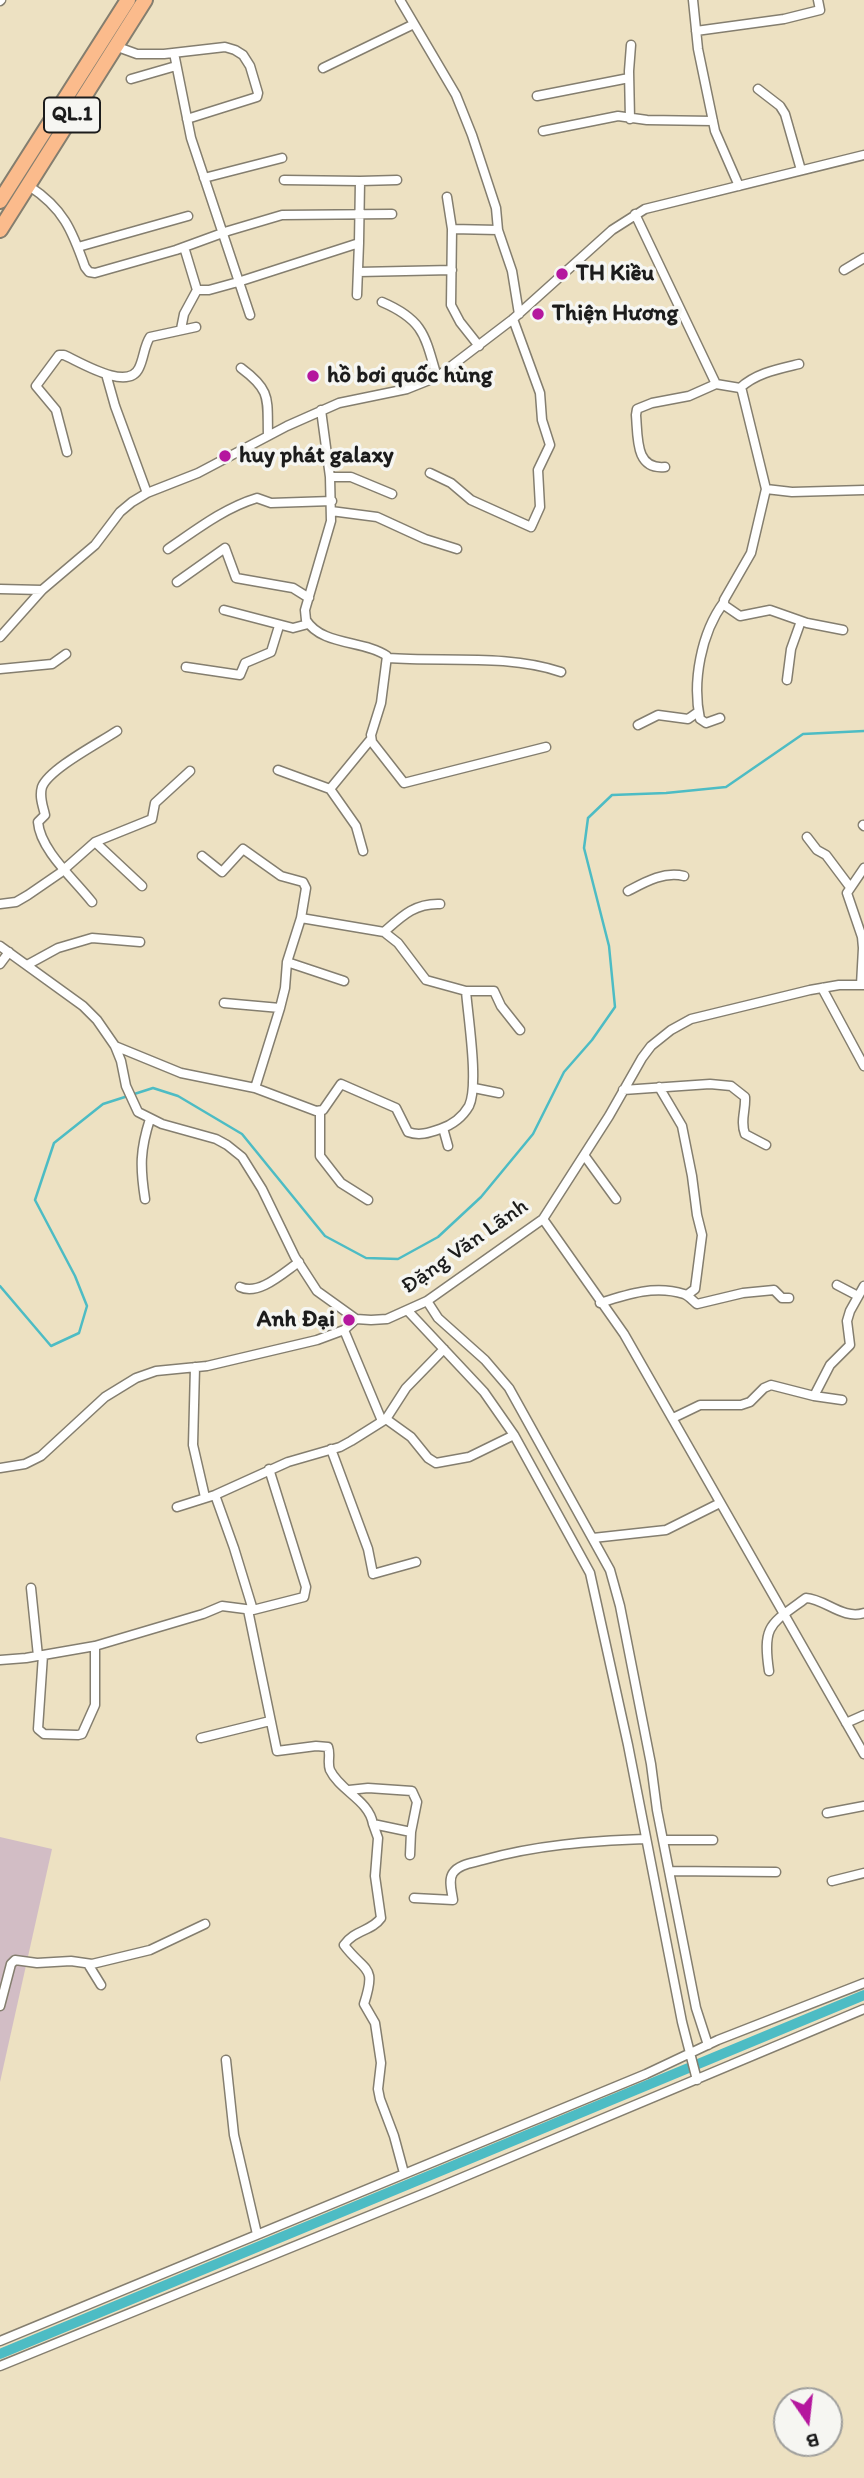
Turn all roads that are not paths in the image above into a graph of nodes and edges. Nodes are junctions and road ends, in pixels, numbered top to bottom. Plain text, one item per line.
1 (128, 0) edge
2 (145, 0) edge
3 (400, 0) edge
4 (693, 0) edge
5 (818, 0) edge
6 (415, 24) junction
7 (696, 32) junction
8 (631, 45) dead end
9 (115, 46) junction
10 (174, 52) junction
11 (176, 66) junction
12 (323, 68) dead end
13 (629, 78) junction
14 (131, 79) dead end
15 (758, 89) dead end
16 (537, 96) dead end
17 (187, 119) junction
18 (630, 119) junction
19 (713, 121) junction
20 (543, 131) dead end
21 (864, 155) edge
22 (282, 158) dead end
23 (801, 170) junction
24 (204, 178) junction
25 (284, 180) dead end
26 (397, 180) dead end
27 (360, 181) junction
28 (29, 186) junction
29 (739, 186) junction
30 (447, 198) dead end
31 (0, 201) edge
32 (359, 214) junction
33 (392, 214) dead end
34 (635, 214) junction
35 (188, 216) dead end
36 (452, 229) junction
37 (0, 230) edge
38 (498, 230) junction
39 (223, 233) junction
40 (359, 243) junction
41 (78, 247) junction
42 (184, 247) junction
43 (864, 258) edge
44 (452, 270) junction
45 (844, 270) dead end
46 (358, 272) junction
47 (238, 282) junction
48 (197, 290) junction
49 (357, 295) dead end
50 (382, 302) dead end
51 (250, 315) dead end
52 (516, 317) junction
53 (196, 327) dead end
54 (181, 329) junction
55 (479, 346) junction
56 (799, 364) dead end
57 (241, 368) dead end
58 (106, 374) junction
59 (437, 377) junction
60 (716, 384) junction
61 (740, 388) junction
62 (321, 411) junction
63 (268, 435) junction
64 (67, 452) dead end
65 (665, 467) dead end
66 (429, 473) dead end
67 (330, 477) junction
68 (766, 488) junction
69 (864, 490) edge
70 (147, 493) junction
71 (392, 494) dead end
72 (331, 501) junction
73 (331, 511) junction
74 (168, 549) dead end
75 (457, 549) dead end
76 (177, 582) dead end
77 (0, 589) edge
78 (42, 590) junction
79 (309, 598) junction
80 (724, 602) junction
81 (224, 610) dead end
82 (800, 621) junction
83 (308, 624) junction
84 (279, 626) junction
85 (843, 630) dead end
86 (0, 637) edge
87 (66, 654) dead end
88 (388, 658) junction
89 (186, 667) dead end
90 (0, 669) edge
91 (561, 672) dead end
92 (788, 680) dead end
93 (698, 712) junction
94 (720, 718) dead end
95 (638, 725) dead end
96 (117, 730) dead end
97 (371, 739) junction
98 (546, 747) dead end
99 (278, 770) dead end
100 (190, 771) dead end
101 (330, 789) junction
102 (807, 837) dead end
103 (95, 842) junction
104 (363, 851) dead end
105 (202, 856) dead end
106 (864, 867) edge
107 (65, 869) junction
108 (684, 876) dead end
109 (142, 886) dead end
110 (850, 887) junction
111 (628, 891) dead end
112 (92, 902) dead end
113 (0, 904) edge
114 (440, 904) dead end
115 (301, 918) junction
116 (384, 932) junction
117 (140, 942) dead end
118 (0, 946) edge
119 (9, 952) junction
120 (287, 962) junction
121 (0, 964) edge
122 (27, 965) junction
123 (344, 981) dead end
124 (863, 985) edge
125 (822, 988) junction
126 (466, 991) junction
127 (224, 1003) dead end
128 (280, 1008) junction
129 (520, 1030) dead end
130 (115, 1046) junction
131 (864, 1066) edge
132 (659, 1087) junction
133 (255, 1088) junction
134 (474, 1088) junction
135 (622, 1090) junction
136 (499, 1093) dead end
137 (320, 1111) junction
138 (150, 1119) junction
139 (443, 1128) junction
140 (766, 1145) dead end
141 (448, 1146) dead end
142 (584, 1154) junction
143 (145, 1199) dead end
144 (616, 1199) dead end
145 (368, 1200) dead end
146 (543, 1219) junction
147 (299, 1262) junction
148 (837, 1285) dead end
149 (864, 1286) edge
150 (240, 1287) dead end
151 (687, 1295) junction
152 (858, 1296) junction
153 (789, 1298) dead end
154 (427, 1301) junction
155 (600, 1303) junction
156 (408, 1311) junction
157 (356, 1319) junction
158 (344, 1331) junction
159 (443, 1349) junction
160 (195, 1367) junction
161 (814, 1396) junction
162 (842, 1400) dead end
163 (673, 1418) junction
164 (384, 1420) junction
165 (514, 1435) junction
166 (331, 1449) junction
167 (0, 1468) edge
168 (269, 1469) junction
169 (215, 1495) junction
170 (205, 1497) junction
171 (720, 1503) junction
172 (177, 1507) dead end
173 (593, 1538) junction
174 (416, 1562) dead end
175 (607, 1565) junction
176 (590, 1573) junction
177 (31, 1588) dead end
178 (250, 1610) junction
179 (864, 1613) edge
180 (784, 1614) junction
181 (95, 1646) junction
182 (40, 1656) junction
183 (0, 1660) edge
184 (769, 1671) dead end
185 (864, 1715) edge
186 (270, 1721) junction
187 (846, 1723) junction
188 (201, 1738) dead end
189 (864, 1754) edge
190 (349, 1790) junction
191 (864, 1806) edge
192 (827, 1813) dead end
193 (373, 1824) junction
194 (411, 1832) junction
195 (645, 1839) junction
196 (663, 1840) junction
197 (713, 1840) dead end
198 (410, 1855) dead end
199 (669, 1871) junction
200 (776, 1872) dead end
201 (864, 1873) edge
202 (832, 1881) dead end
203 (414, 1898) dead end
204 (205, 1924) dead end
205 (88, 1964) junction
206 (864, 1983) edge
207 (101, 1985) dead end
208 (0, 2006) edge
209 (864, 2009) edge
210 (708, 2045) junction
211 (691, 2055) junction
212 (226, 2060) dead end
213 (696, 2075) junction
214 (404, 2173) junction
215 (257, 2234) junction
216 (0, 2341) edge
217 (0, 2366) edge

1 - 31 highway, QL.1
2 - 9 highway, QL.1
3 - 6 street
4 - 7 street
5 - 7 street
6 - 12 street
6 - 38 street
7 - 19 street
8 - 13 street
9 - 10 street
9 - 28 highway, QL.1
10 - 11 street
10 - 17 street
11 - 14 street
11 - 17 street
13 - 16 street
13 - 18 street
15 - 23 street
17 - 24 street
18 - 19 street
18 - 20 street
19 - 29 street
21 - 23 street
22 - 24 street
23 - 29 street
24 - 39 street
25 - 27 street
26 - 27 street
27 - 32 street
28 - 37 highway, QL.1
28 - 41 street
29 - 34 street
30 - 36 street
32 - 33 street
32 - 39 street
32 - 40 street
34 - 52 street
34 - 60 street
35 - 41 street
36 - 38 street
36 - 44 street
38 - 52 street
39 - 42 street
39 - 47 street
40 - 46 street
40 - 47 street
41 - 42 street
42 - 48 street
43 - 45 street
44 - 46 street
44 - 55 street
46 - 49 street
47 - 48 street
47 - 51 street
48 - 54 street
50 - 59 street
52 - 55 street
52 - 66 street
53 - 54 street
54 - 58 street
55 - 59 street
56 - 61 street
57 - 63 street
58 - 64 street
58 - 70 street
59 - 62 street
60 - 61 street
60 - 65 street
61 - 68 street
62 - 63 street
62 - 67 street
63 - 70 street
67 - 71 street
67 - 72 street
68 - 69 street
68 - 80 street
70 - 78 street
72 - 73 street
72 - 74 street
73 - 75 street
73 - 79 street
76 - 79 street
77 - 78 street
78 - 86 street
79 - 83 street
80 - 82 street
80 - 93 street
81 - 84 street
82 - 85 street
82 - 92 street
83 - 84 street
83 - 88 street
84 - 89 street
87 - 90 street
88 - 91 street
88 - 97 street
93 - 94 street
93 - 95 street
96 - 107 street
97 - 98 street
97 - 101 street
99 - 101 street
100 - 103 street
101 - 104 street
102 - 110 street
103 - 107 street
103 - 109 street
105 - 115 street
106 - 110 street
107 - 112 street
107 - 113 street
108 - 111 street
110 - 124 street
114 - 116 street
115 - 116 street
115 - 120 street
116 - 126 street
117 - 122 street
118 - 119 street
119 - 121 street
119 - 122 street
120 - 123 street
120 - 128 street
122 - 130 street
124 - 125 street, Đặng Văn Lãnh
125 - 131 street
125 - 135 street, Đặng Văn Lãnh
126 - 129 street
126 - 134 street
127 - 128 street
128 - 133 street
130 - 133 street
130 - 138 street
132 - 135 street
132 - 140 street
132 - 151 street
133 - 137 street
134 - 136 street
134 - 139 street
135 - 142 street, Đặng Văn Lãnh
137 - 139 street
137 - 145 street
138 - 143 street
138 - 147 street
139 - 141 street
142 - 144 street
142 - 146 street, Đặng Văn Lãnh
146 - 154 street, Đặng Văn Lãnh
146 - 155 street
147 - 150 street
147 - 157 street
148 - 152 street
149 - 152 street
151 - 153 street
151 - 155 street
152 - 161 street
154 - 156 street, Đặng Văn Lãnh
154 - 173 street
155 - 163 street
156 - 157 street, Đặng Văn Lãnh
156 - 159 street
157 - 158 street
158 - 160 street
158 - 164 street
159 - 164 street
159 - 165 street
160 - 167 street
160 - 170 street
161 - 162 street
161 - 163 street
163 - 171 street
164 - 165 street
164 - 166 street
165 - 176 street
166 - 168 street
166 - 174 street
168 - 169 street
168 - 178 street
169 - 170 street
169 - 178 street
170 - 172 street
171 - 173 street
171 - 180 street
173 - 175 street
175 - 176 street
175 - 196 street
176 - 195 street
177 - 182 street
178 - 181 street
178 - 186 street
179 - 180 street
180 - 184 street
180 - 187 street
181 - 182 street
181 - 182 street
182 - 183 street
185 - 187 street
186 - 188 street
186 - 190 street
187 - 189 street
190 - 193 street
190 - 194 street
191 - 192 street
193 - 194 street
193 - 214 street
194 - 198 street
195 - 203 street
195 - 211 street
196 - 197 street
196 - 199 street
199 - 200 street
199 - 210 street
201 - 202 street
204 - 205 street
205 - 207 street
205 - 208 street
206 - 210 street
209 - 213 street
210 - 211 street
211 - 213 street
211 - 214 street
212 - 215 street
213 - 217 street
214 - 215 street
215 - 216 street

